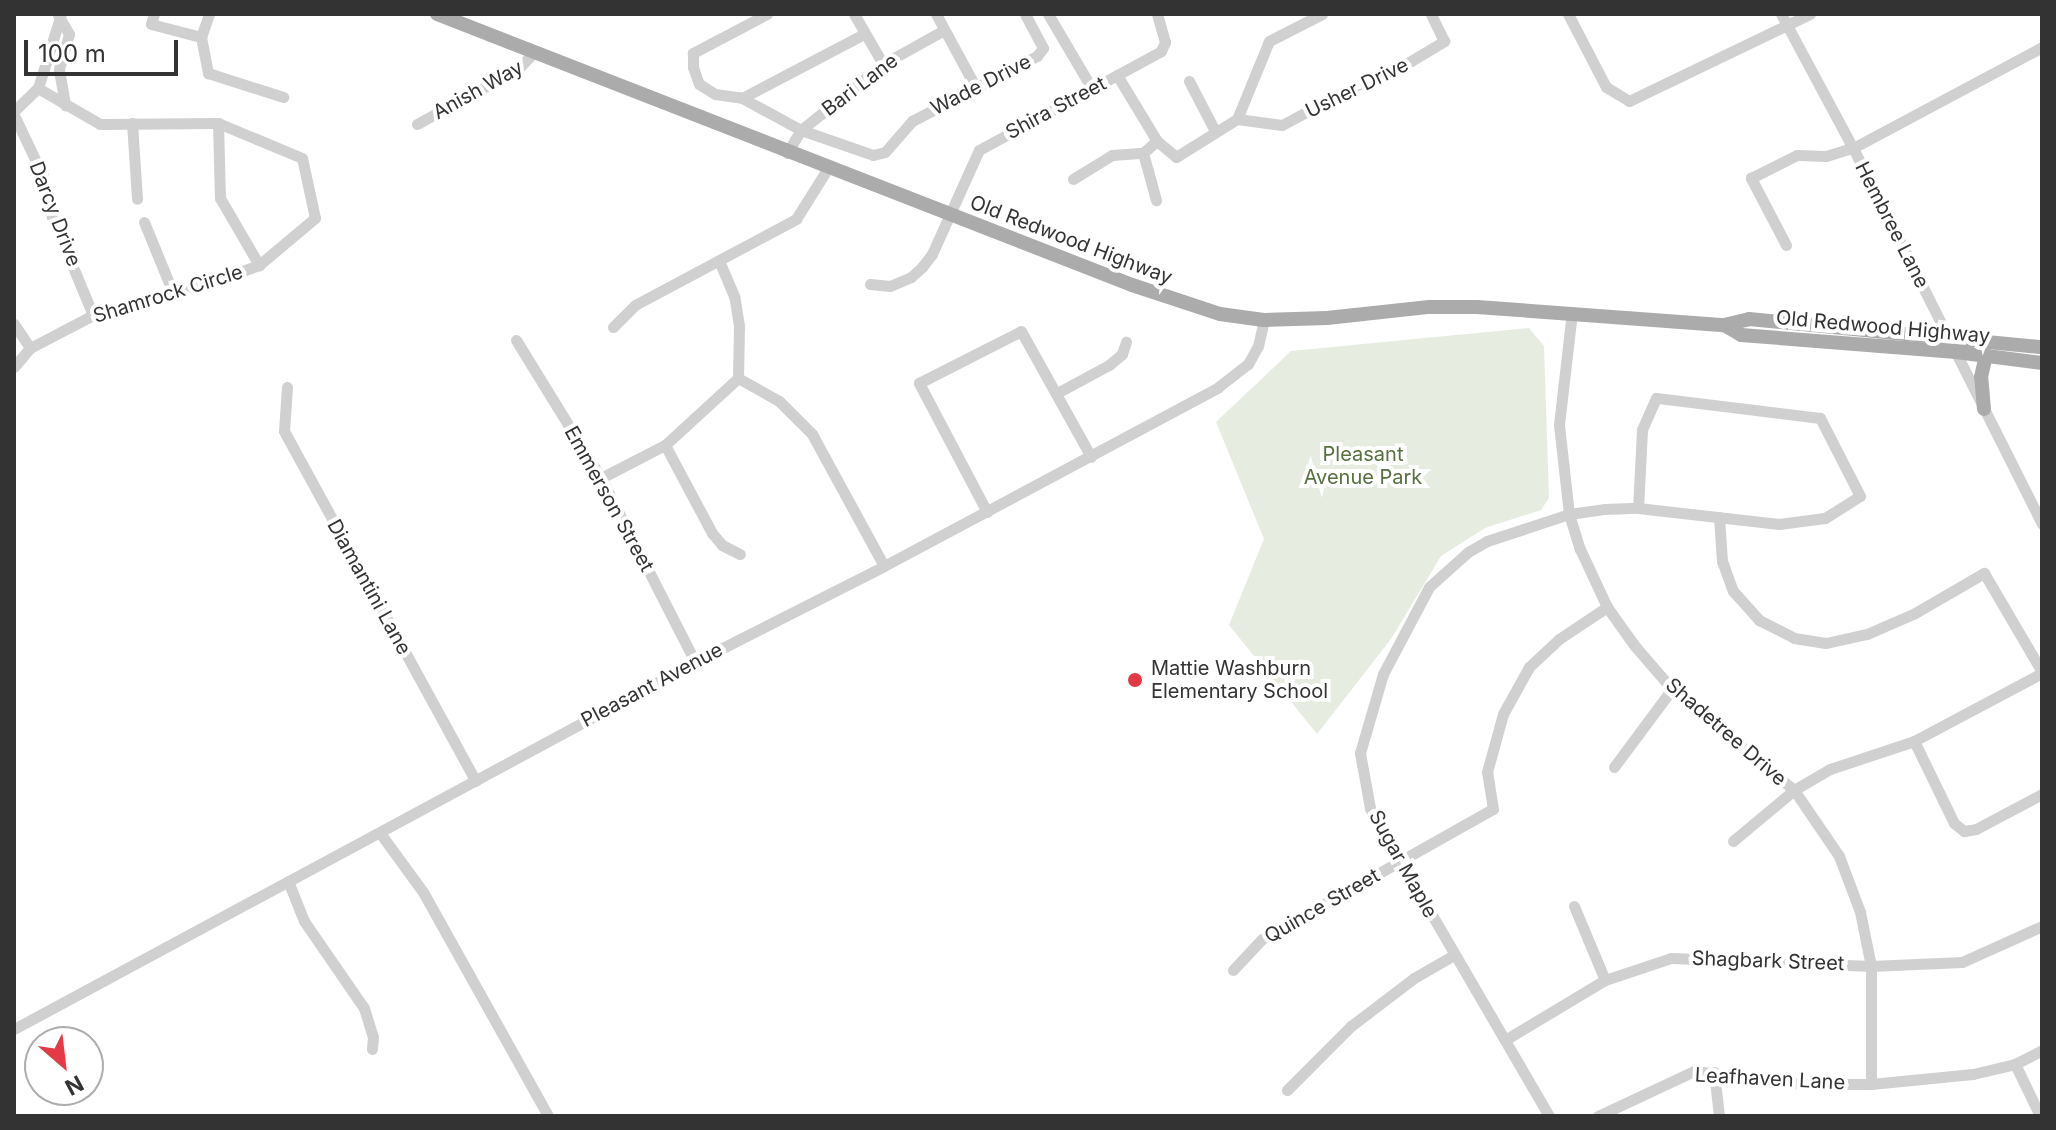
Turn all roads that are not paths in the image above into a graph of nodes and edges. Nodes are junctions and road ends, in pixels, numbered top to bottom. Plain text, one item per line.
1 (154, 14) edge
2 (209, 14) edge
3 (437, 14) edge
4 (767, 14) edge
5 (854, 14) edge
6 (936, 14) edge
7 (1025, 14) edge
8 (1048, 14) edge
9 (1157, 14) edge
10 (1322, 14) edge
11 (1431, 14) edge
12 (1568, 14) edge
13 (1781, 14) edge
14 (1810, 14) edge
15 (59, 15) edge
16 (1788, 26) junction
17 (944, 30) junction
18 (864, 34) junction
19 (201, 37) junction
20 (2042, 47) edge
21 (534, 52) junction
22 (883, 64) junction
23 (1117, 75) junction
24 (1189, 81) dead end
25 (975, 86) junction
26 (1091, 87) junction
27 (38, 88) junction
28 (283, 97) dead end
29 (742, 98) junction
30 (65, 105) junction
31 (14, 113) edge
32 (1237, 119) junction
33 (132, 123) junction
34 (218, 123) junction
35 (417, 124) dead end
36 (801, 130) junction
37 (1215, 131) junction
38 (1157, 141) junction
39 (1853, 148) junction
40 (787, 153) junction
41 (1143, 153) junction
42 (828, 168) junction
43 (1073, 179) dead end
44 (137, 199) dead end
45 (1156, 200) dead end
46 (948, 213) junction
47 (144, 222) dead end
48 (1786, 245) dead end
49 (719, 261) junction
50 (259, 265) junction
51 (870, 284) dead end
52 (174, 295) junction
53 (1572, 312) junction
54 (93, 315) junction
55 (1264, 320) junction
56 (14, 324) edge
57 (1724, 325) junction
58 (613, 327) dead end
59 (1947, 336) junction
60 (516, 340) dead end
61 (1126, 342) dead end
62 (2042, 347) edge
63 (30, 348) junction
64 (1956, 352) junction
65 (1986, 356) junction
66 (2042, 363) edge
67 (14, 367) edge
68 (738, 378) junction
69 (287, 387) dead end
70 (1057, 393) junction
71 (1984, 409) junction
72 (665, 445) junction
73 (1091, 457) junction
74 (601, 478) junction
75 (1638, 508) junction
76 (987, 512) junction
77 (1569, 514) junction
78 (1719, 517) junction
79 (2042, 524) edge
80 (740, 554) dead end
81 (884, 566) junction
82 (1607, 607) junction
83 (695, 662) junction
84 (2042, 672) edge
85 (1672, 689) junction
86 (1914, 741) junction
87 (1614, 767) dead end
88 (476, 781) junction
89 (1794, 790) junction
90 (2042, 794) edge
91 (380, 833) junction
92 (1733, 841) dead end
93 (1401, 860) junction
94 (288, 881) junction
95 (1574, 906) dead end
96 (2042, 926) edge
97 (1454, 955) junction
98 (1871, 966) junction
99 (1233, 970) dead end
100 (1605, 980) junction
101 (14, 1029) edge
102 (1505, 1040) junction
103 (372, 1049) dead end
104 (2042, 1050) edge
105 (2015, 1064) junction
106 (1714, 1072) junction
107 (1871, 1084) junction
108 (1287, 1090) dead end
109 (548, 1116) edge
110 (1549, 1116) edge
111 (1598, 1116) edge
112 (1719, 1116) edge
113 (2040, 1116) edge

1 - 19 street
2 - 19 street
3 - 21 main road, Old Redwood Highway
4 - 29 street, Wade Drive
5 - 18 street
6 - 17 street
7 - 25 street, Wade Drive
8 - 26 street
9 - 23 street, Shira Street
10 - 32 street
11 - 32 street, Usher Drive
12 - 16 street
13 - 16 street, Hembree Lane
14 - 16 street
15 - 27 street
15 - 30 street
16 - 39 street, Hembree Lane
17 - 22 street, Bari Lane
17 - 25 street
18 - 22 street
18 - 29 street
19 - 28 street
20 - 39 street
21 - 35 street, Anish Way
21 - 40 main road, Old Redwood Highway
22 - 36 street, Bari Lane
23 - 26 street, Shira Street
23 - 38 street
24 - 37 street
25 - 36 street, Wade Drive
26 - 46 street, Shira Street
27 - 30 street, Shamrock Circle
27 - 31 street
29 - 36 street, Wade Drive
30 - 33 street, Shamrock Circle
31 - 54 street, Darcy Drive
32 - 37 street
33 - 34 street, Shamrock Circle
33 - 44 street
34 - 50 street
34 - 50 street, Shamrock Circle
36 - 40 street, Bari Lane
37 - 38 street
38 - 41 street
39 - 48 street
39 - 59 street, Hembree Lane
40 - 42 main road, Old Redwood Highway
41 - 43 street
41 - 45 street
42 - 46 main road, Old Redwood Highway
42 - 49 street
46 - 51 street, Shira Street
46 - 55 main road, Old Redwood Highway
47 - 52 street
49 - 58 street
49 - 68 street
50 - 52 street, Shamrock Circle
52 - 54 street, Shamrock Circle
53 - 55 main road, Old Redwood Highway
53 - 57 main road, Old Redwood Highway
53 - 77 street, Shadetree Drive
54 - 63 street, Shamrock Circle
55 - 73 street, Pleasant Avenue
56 - 63 street
57 - 59 main road, Old Redwood Highway
57 - 64 main road, Old Redwood Highway
59 - 62 main road, Old Redwood Highway
59 - 64 street, Hembree Lane
60 - 74 street, Emmerson Street
61 - 70 street
63 - 67 street, Shamrock Circle
64 - 65 main road, Old Redwood Highway
64 - 71 street, Hembree Lane
65 - 66 main road, Old Redwood Highway
65 - 71 main road
68 - 72 street
68 - 81 street
69 - 88 street, Diamantini Lane
70 - 73 street
70 - 76 street
71 - 79 street, Hembree Lane
72 - 74 street
72 - 80 street
73 - 76 street, Pleasant Avenue
74 - 83 street, Emmerson Street
75 - 77 street, Sugar Maple
75 - 78 street, Sugar Maple
75 - 78 street, Sugar Maple
76 - 81 street, Pleasant Avenue
77 - 82 street, Shadetree Drive
77 - 93 street, Sugar Maple
78 - 84 street
81 - 83 street, Pleasant Avenue
82 - 85 street, Shadetree Drive
82 - 93 street, Quince Street
83 - 88 street, Pleasant Avenue
84 - 86 street
85 - 87 street
85 - 89 street, Shadetree Drive
86 - 89 street
86 - 90 street
88 - 91 street, Pleasant Avenue
89 - 92 street
89 - 98 street, Shadetree Drive
91 - 94 street, Pleasant Avenue
91 - 109 street
93 - 97 street, Sugar Maple
93 - 99 street, Quince Street
94 - 101 street, Pleasant Avenue
94 - 103 street
95 - 100 street
96 - 98 street, Shagbark Street
97 - 102 street, Sugar Maple
97 - 108 street
98 - 100 street, Shagbark Street
98 - 107 street, Shadetree Drive
100 - 102 street, Shagbark Street
102 - 110 street, Sugar Maple
104 - 105 street, Leafhaven Lane
105 - 107 street, Leafhaven Lane
105 - 113 street
106 - 107 street, Leafhaven Lane
106 - 111 street, Leafhaven Lane
106 - 112 street

